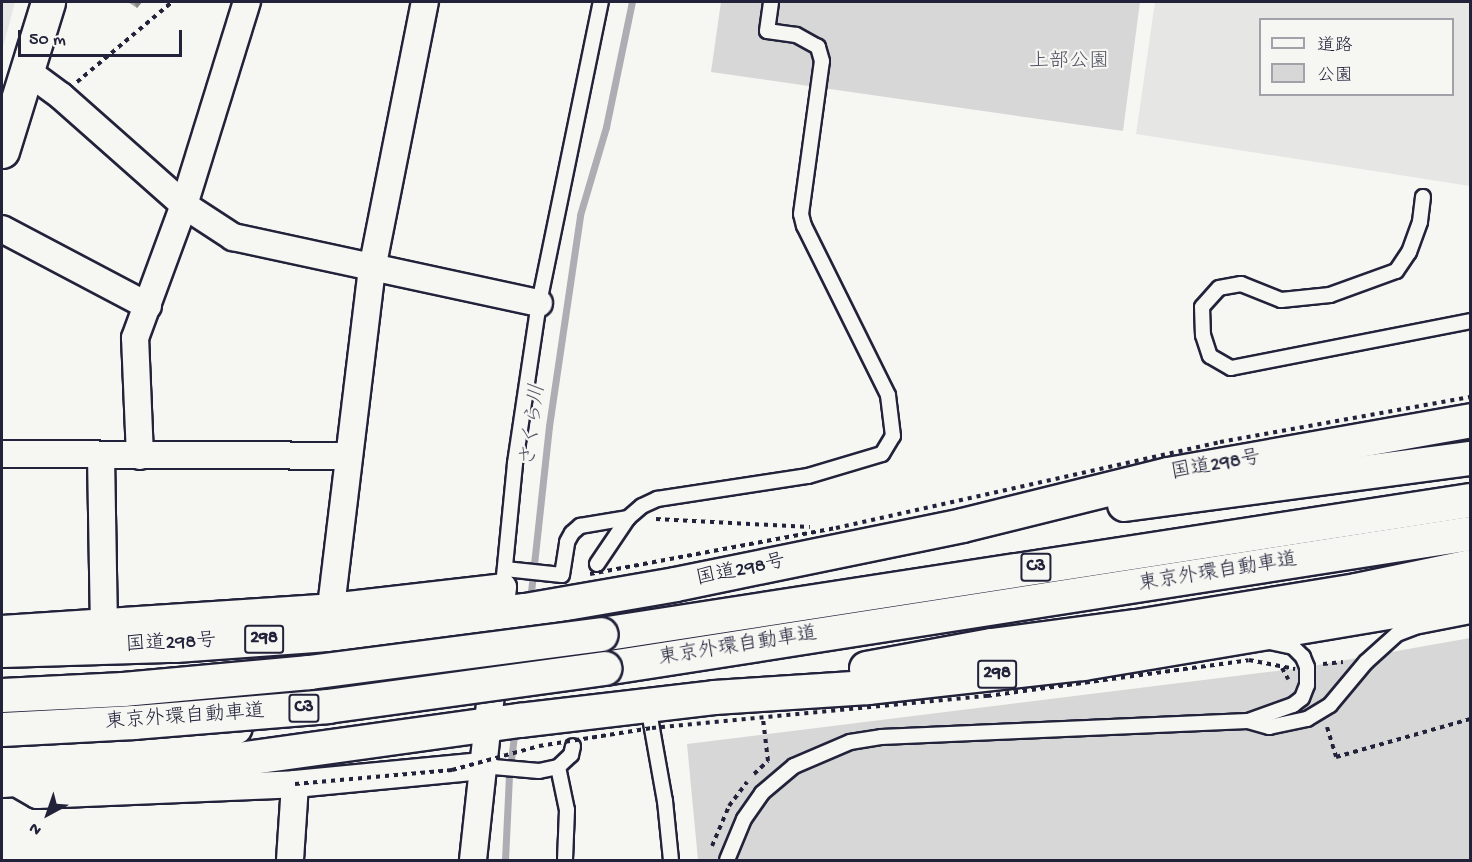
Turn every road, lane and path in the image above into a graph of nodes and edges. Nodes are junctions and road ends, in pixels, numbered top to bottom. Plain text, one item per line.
1 (48, 2) edge
2 (172, 2) edge
3 (247, 2) edge
4 (425, 2) edge
5 (601, 2) edge
6 (771, 2) edge
7 (27, 71) junction
8 (61, 96) junction
9 (2, 151) edge
10 (1423, 197) dead end
11 (184, 205) junction
12 (2, 229) edge
13 (372, 269) junction
14 (539, 303) junction
15 (148, 306) junction
16 (1470, 321) edge
17 (1470, 397) edge
18 (1470, 420) edge
19 (2, 454) edge
20 (100, 456) junction
21 (140, 456) junction
22 (348, 456) junction
23 (1470, 458) edge
24 (1470, 500) edge
25 (628, 518) junction
26 (962, 525) junction
27 (836, 528) junction
28 (1470, 534) edge
29 (1470, 566) edge
30 (594, 569) joint
31 (515, 597) junction
32 (1470, 598) edge
33 (331, 607) junction
34 (1470, 616) edge
35 (104, 622) junction
36 (2, 629) edge
37 (1240, 639) junction
38 (2, 650) edge
39 (1352, 661) dead end
40 (400, 662) junction
41 (1317, 665) dead end
42 (1295, 669) dead end
43 (2, 671) edge
44 (2, 695) edge
45 (714, 697) junction
46 (327, 706) junction
47 (650, 717) junction
48 (1470, 719) edge
49 (1248, 721) junction
50 (502, 722) junction
51 (1326, 723) dead end
52 (2, 729) edge
53 (573, 746) dead end
54 (489, 767) junction
55 (558, 767) junction
56 (5, 772) edge
57 (295, 784) junction
58 (290, 861) edge
59 (473, 861) edge
60 (565, 861) edge
61 (671, 861) edge
62 (727, 861) edge

1 - 7 main road
2 - 8 path
3 - 11 street
4 - 13 street
5 - 14 lane
6 - 25 lane
7 - 8 street
7 - 9 main road
8 - 11 street
10 - 16 lane
11 - 13 street
11 - 15 street
12 - 15 street
13 - 14 street
13 - 22 street
14 - 31 lane
15 - 21 street
17 - 27 path, bridge
18 - 26 main road, 国道298号 / 298
19 - 20 street
20 - 21 street
20 - 35 street
21 - 22 street
22 - 33 street
23 - 26 main road
24 - 40 main road, 東京外環自動車道 / C3, bridge
25 - 27 path
25 - 30 lane
25 - 31 lane
26 - 31 main road, 国道298号 / 298
27 - 30 path, bridge
28 - 46 main road, 東京外環自動車道 / C3, bridge
29 - 45 main road
31 - 33 street
31 - 38 main road, 国道298号 / 298
31 - 50 street
32 - 37 main road, 298
33 - 35 street
34 - 49 lane
35 - 36 street
37 - 45 main road, 298
37 - 49 lane
39 - 41 path
40 - 43 main road, bridge
40 - 44 main road, 東京外環自動車道 / C3, bridge
42 - 47 path, bridge
45 - 47 main road, 298
46 - 52 main road, 東京外環自動車道 / C3, bridge
46 - 56 main road, bridge
47 - 50 main road, 298
47 - 57 path, bridge
47 - 61 lane
48 - 51 path
49 - 62 lane
50 - 54 street
50 - 56 main road, 298
53 - 55 lane
54 - 55 lane
54 - 57 street
54 - 59 street
55 - 60 lane
56 - 57 street
57 - 58 street

